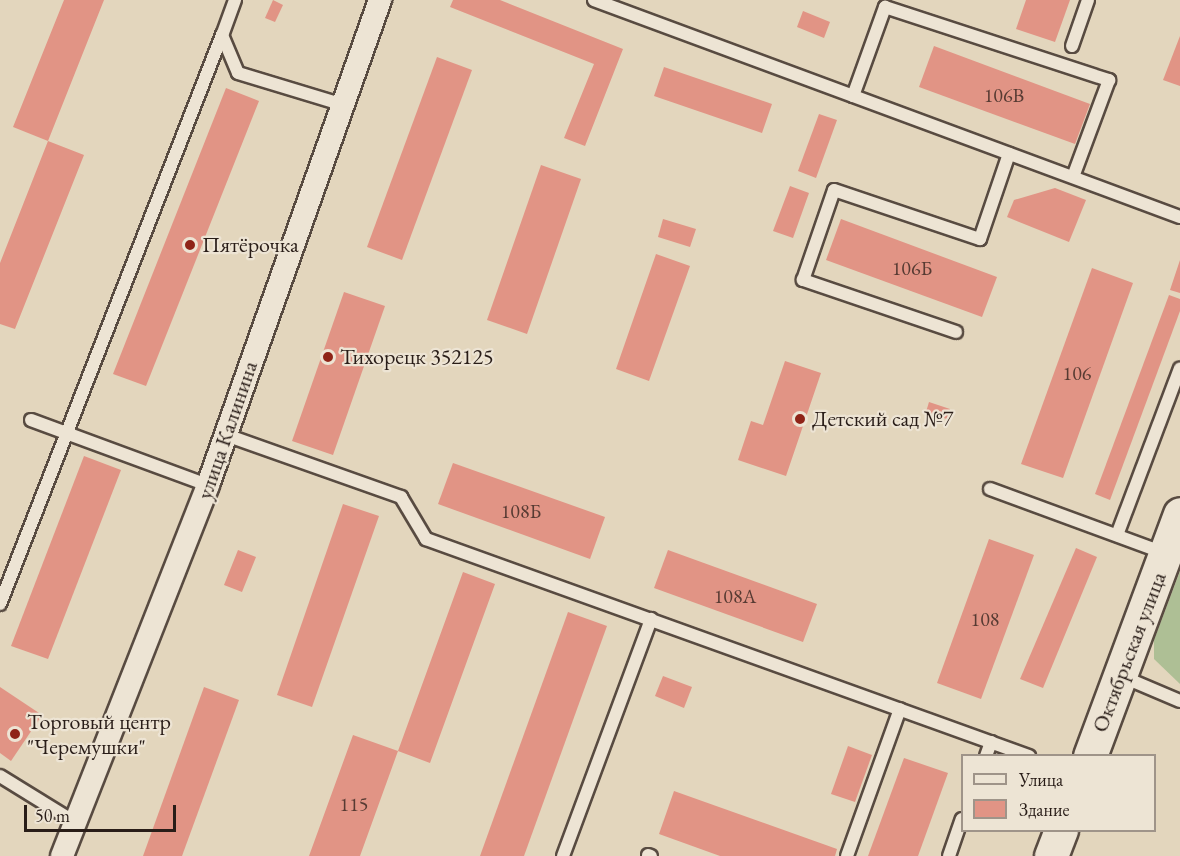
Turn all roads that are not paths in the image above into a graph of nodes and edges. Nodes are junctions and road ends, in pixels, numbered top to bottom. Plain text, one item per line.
1 (235, 0) edge
2 (380, 0) edge
3 (594, 0) edge
4 (906, 0) edge
5 (1088, 0) edge
6 (902, 12) junction
7 (222, 35) junction
8 (1072, 46) dead end
9 (853, 96) junction
10 (340, 104) junction
11 (1009, 153) junction
12 (1073, 177) junction
13 (1180, 217) edge
14 (956, 332) dead end
15 (1180, 368) edge
16 (31, 420) dead end
17 (66, 433) junction
18 (226, 435) junction
19 (208, 485) junction
20 (990, 489) dead end
21 (1180, 514) edge
22 (1118, 536) junction
23 (1165, 553) junction
24 (0, 604) edge
25 (651, 620) junction
26 (1120, 675) junction
27 (1180, 701) edge
28 (900, 709) junction
29 (991, 742) junction
30 (987, 754) edge
31 (1024, 754) edge
32 (1091, 754) edge
33 (0, 776) edge
34 (76, 823) junction
35 (961, 824) edge
36 (1061, 832) edge
37 (63, 855) edge
38 (563, 856) edge
39 (847, 856) edge
40 (949, 856) edge
41 (1051, 856) edge

1 - 7 lane
2 - 10 street, улица Калинина
3 - 9 lane
4 - 6 lane
5 - 8 lane
6 - 9 lane
6 - 12 lane
7 - 10 lane
7 - 17 lane
9 - 11 lane
10 - 18 street, улица Калинина
11 - 12 lane
11 - 14 lane
12 - 13 lane
15 - 22 lane
16 - 17 lane
17 - 19 lane
17 - 24 lane
18 - 19 street, улица Калинина
18 - 25 lane
19 - 34 street, улица Калинина
20 - 22 lane
21 - 23 main road, Октябрьская улица
22 - 23 lane
23 - 26 main road, Октябрьская улица
25 - 28 lane
25 - 38 lane
26 - 27 lane
26 - 32 main road, Октябрьская улица
28 - 29 lane
28 - 39 lane
29 - 30 lane
29 - 31 lane
33 - 34 lane
34 - 37 street, улица Калинина
35 - 40 lane
36 - 41 main road

